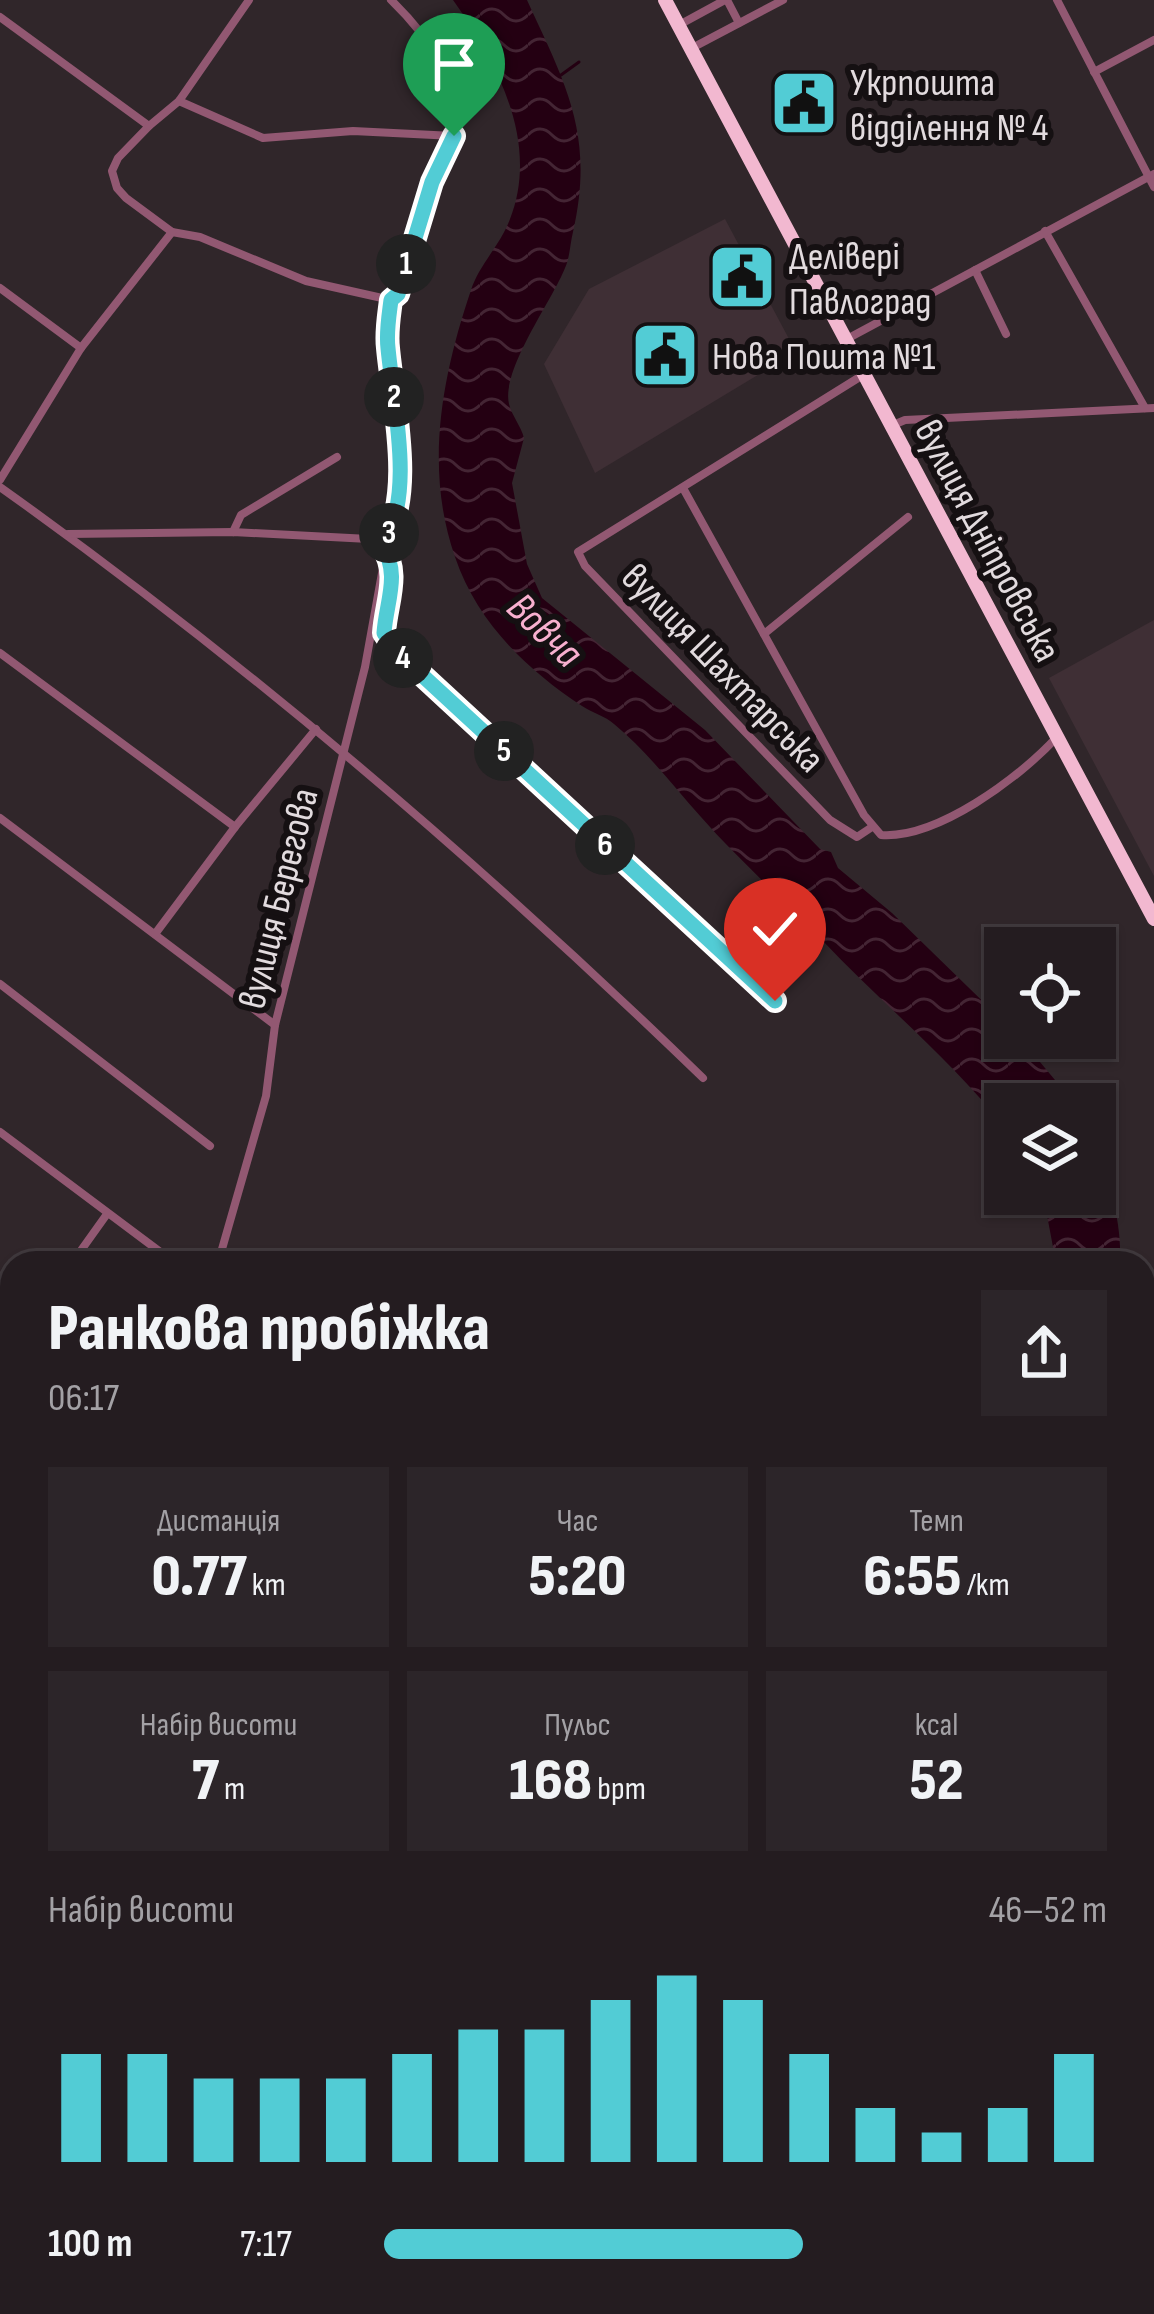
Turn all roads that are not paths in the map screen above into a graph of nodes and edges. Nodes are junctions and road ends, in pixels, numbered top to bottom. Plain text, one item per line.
1 (249, 0) edge
2 (391, 0) edge
3 (664, 0) edge
4 (726, 0) edge
5 (783, 0) edge
6 (1057, 0) edge
7 (0, 17) edge
8 (739, 23) junction
9 (679, 26) junction
10 (1154, 40) edge
11 (692, 48) junction
12 (1094, 72) junction
13 (179, 101) junction
14 (149, 126) junction
15 (454, 136) junction
16 (1151, 175) edge
17 (1154, 187) edge
18 (1045, 231) junction
19 (172, 232) junction
20 (975, 270) junction
21 (0, 288) edge
22 (391, 300) junction
23 (1006, 334) dead end
24 (845, 340) junction
25 (81, 348) junction
26 (864, 374) junction
27 (1150, 408) edge
28 (892, 426) junction
29 (337, 457) dead end
30 (0, 483) edge
31 (683, 488) junction
32 (908, 517) dead end
33 (233, 532) junction
34 (67, 535) junction
35 (384, 548) junction
36 (764, 634) junction
37 (0, 653) edge
38 (316, 729) junction
39 (1056, 738) junction
40 (342, 752) junction
41 (0, 818) edge
42 (235, 827) junction
43 (872, 827) junction
44 (1154, 919) edge
45 (155, 934) junction
46 (0, 984) edge
47 (775, 1001) dead end
48 (275, 1025) junction
49 (703, 1078) dead end
50 (2, 1137) edge
51 (210, 1146) dead end
52 (106, 1214) junction
53 (80, 1251) edge
54 (158, 1251) edge
55 (221, 1251) edge

1 - 13 street
2 - 15 street
3 - 9 highway, вулиця Дніпровська
4 - 8 street
4 - 9 street
5 - 8 street
6 - 12 street
7 - 14 street
8 - 11 street
9 - 11 highway, вулиця Дніпровська
10 - 12 street
11 - 24 highway, вулиця Дніпровська
12 - 16 street
13 - 14 street
13 - 15 street
14 - 19 street
15 - 22 street
16 - 17 street
16 - 18 street
18 - 20 street
18 - 27 street
19 - 22 street
19 - 25 street
20 - 23 street
20 - 24 street
21 - 25 street
22 - 35 street, вулиця Берегова
24 - 26 highway, вулиця Дніпровська
25 - 30 street
26 - 28 highway, вулиця Дніпровська
26 - 31 street, вулиця Шахтарська
27 - 28 street
28 - 39 highway, вулиця Дніпровська
29 - 33 street
30 - 34 street
31 - 36 street
31 - 43 street, вулиця Шахтарська
32 - 36 street
33 - 34 street
33 - 35 street
34 - 38 street
35 - 40 street, вулиця Берегова
35 - 47 street
36 - 43 street
37 - 42 street
38 - 40 street
38 - 42 street
39 - 43 street
39 - 44 highway, вулиця Дніпровська
40 - 48 street, вулиця Берегова
40 - 49 street
41 - 45 street
42 - 45 street
45 - 48 street
46 - 51 street
48 - 55 street, вулиця Берегова
50 - 52 street
52 - 53 street
52 - 54 street

